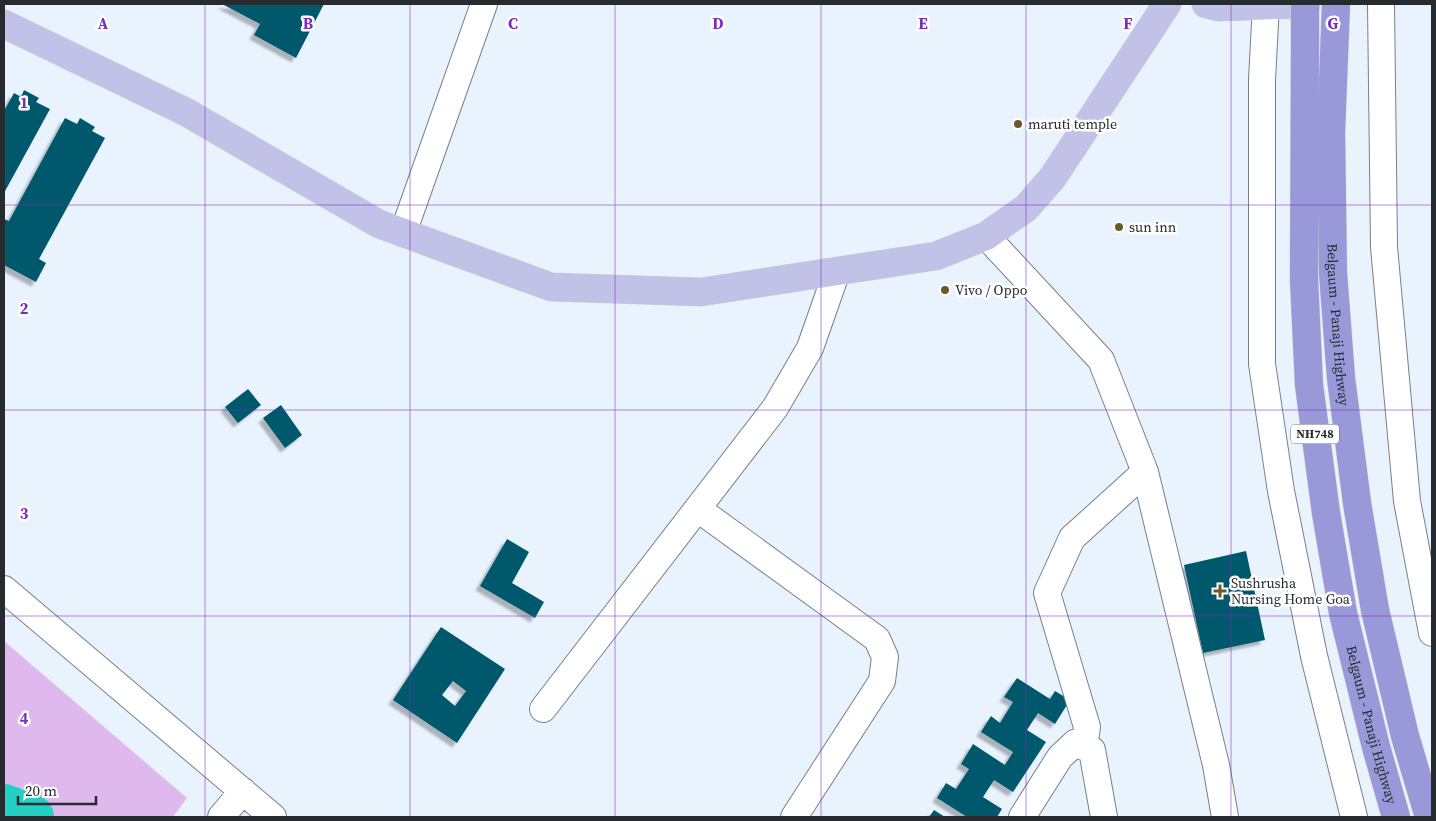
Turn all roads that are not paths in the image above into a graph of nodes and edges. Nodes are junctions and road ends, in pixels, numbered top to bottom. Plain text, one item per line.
1 (484, 4) edge
2 (1167, 4) edge
3 (1206, 4) edge
4 (1306, 4) edge
5 (1336, 4) edge
6 (1381, 4) edge
7 (1266, 5) edge
8 (4, 24) edge
9 (402, 232) junction
10 (986, 236) junction
11 (837, 271) junction
12 (1145, 472) junction
13 (698, 508) junction
14 (4, 588) edge
15 (1432, 633) edge
16 (543, 709) dead end
17 (1084, 746) junction
18 (243, 791) junction
19 (222, 817) edge
20 (273, 817) edge
21 (794, 817) edge
22 (1022, 817) edge
23 (1104, 817) edge
24 (1225, 817) edge
25 (1354, 817) edge
26 (1396, 817) edge
27 (1429, 817) edge

1 - 9 street
2 - 10 main road
3 - 7 main road
4 - 7 main road
4 - 26 highway, Belgaum - Panaji Highway / NH748, bridge
5 - 27 highway, Belgaum - Panaji Highway / NH748
6 - 15 street
7 - 25 street
8 - 9 main road
9 - 11 main road
10 - 11 main road
10 - 12 street
11 - 13 street
12 - 17 street
12 - 24 street
13 - 16 street
13 - 21 street
14 - 18 street
17 - 22 street
17 - 23 street
18 - 19 street
18 - 20 street

